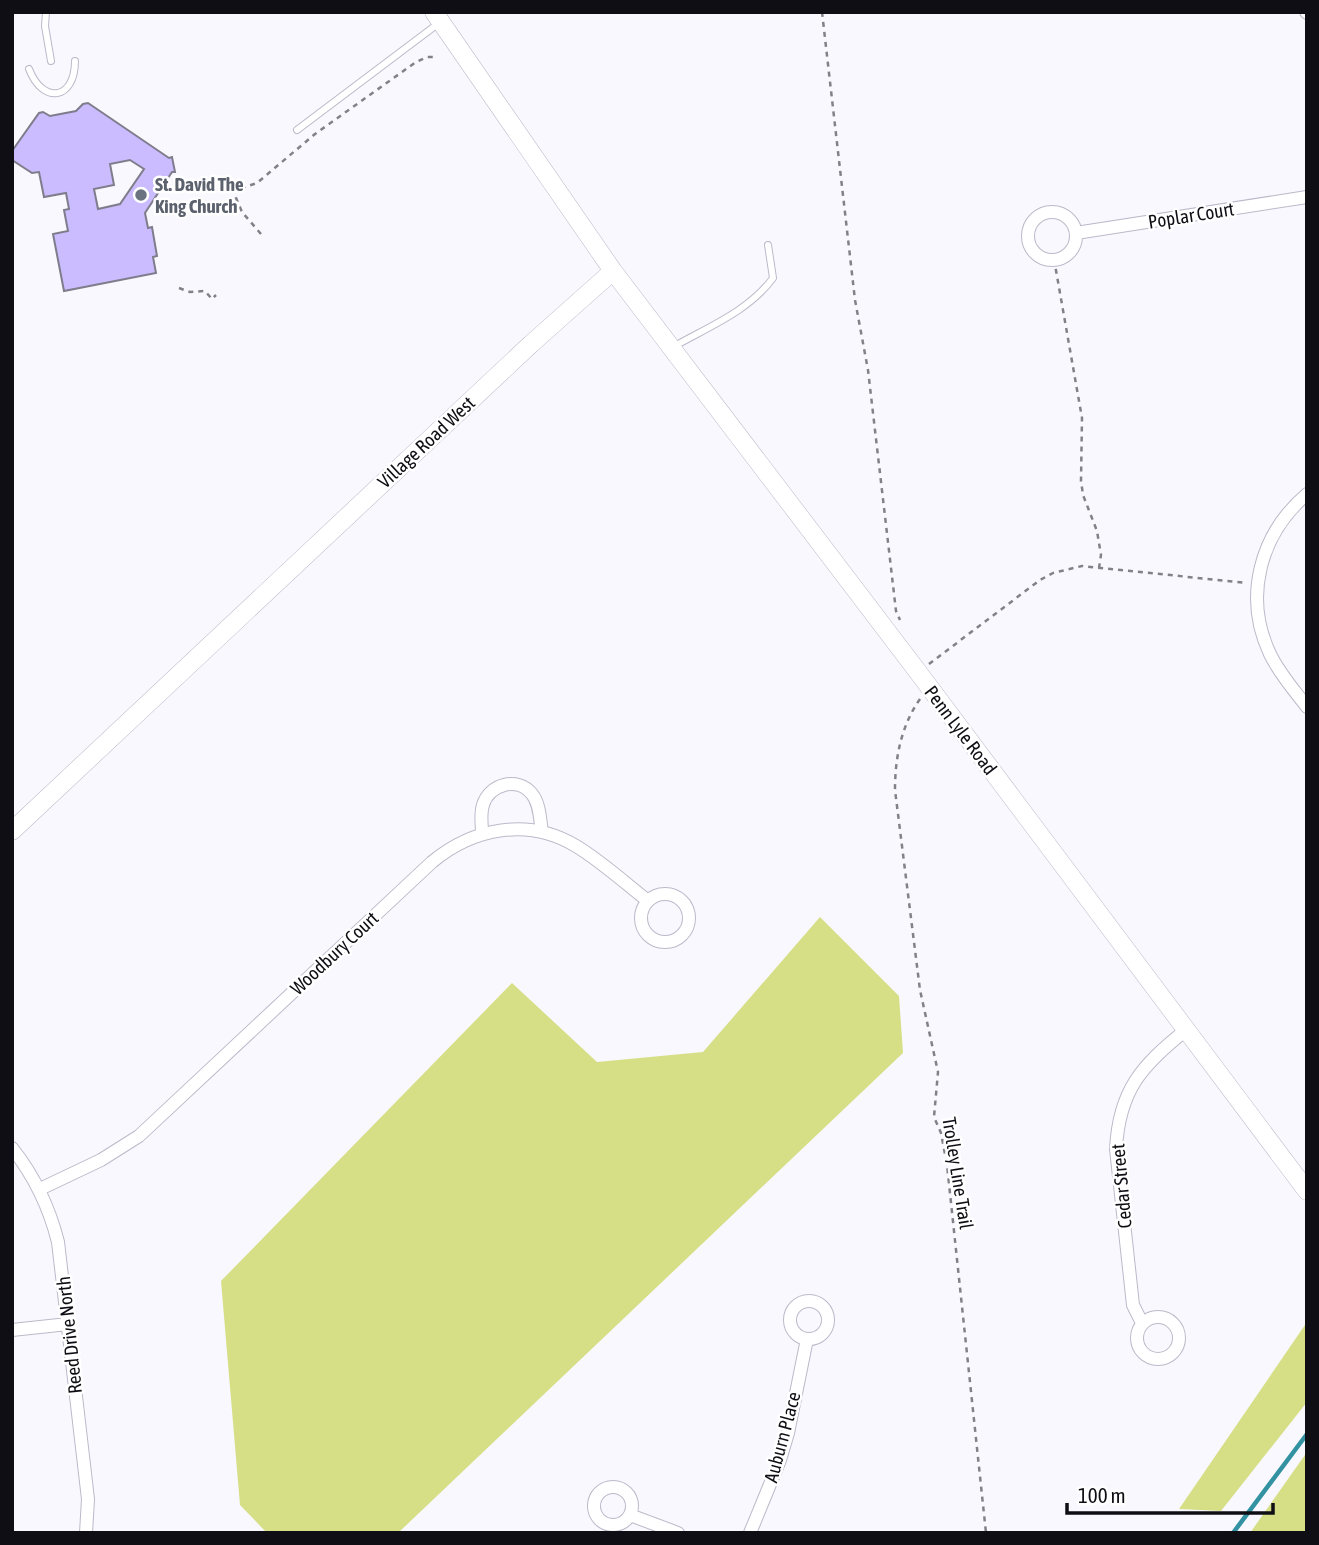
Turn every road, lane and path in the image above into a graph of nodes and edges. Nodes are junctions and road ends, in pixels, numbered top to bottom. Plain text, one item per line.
1 (39, 12) edge
2 (46, 12) edge
3 (822, 12) edge
4 (437, 17) edge
5 (45, 26) junction
6 (435, 57) dead end
7 (51, 61) dead end
8 (75, 61) dead end
9 (29, 69) dead end
10 (297, 130) dead end
11 (1307, 197) edge
12 (1076, 233) junction
13 (261, 234) dead end
14 (768, 246) dead end
15 (1054, 259) junction
16 (613, 271) junction
17 (179, 288) dead end
18 (216, 295) dead end
19 (671, 348) junction
20 (1307, 494) edge
21 (1099, 568) junction
22 (1258, 584) junction
23 (896, 611) dead end
24 (931, 662) dead end
25 (920, 698) dead end
26 (1307, 707) edge
27 (12, 831) edge
28 (542, 832) junction
29 (482, 833) junction
30 (648, 901) dead end
31 (1186, 1030) junction
32 (12, 1148) edge
33 (40, 1189) junction
34 (1307, 1191) edge
35 (1142, 1323) dead end
36 (68, 1324) junction
37 (12, 1330) edge
38 (807, 1339) dead end
39 (630, 1515) dead end
40 (86, 1533) edge
41 (678, 1533) edge
42 (750, 1533) edge
43 (986, 1533) edge

1 - 5 lane
2 - 5 lane
3 - 23 path
4 - 10 lane
4 - 16 street
5 - 7 lane
6 - 13 path
8 - 9 lane
11 - 12 street, Poplar Court
12 - 15 street
12 - 15 street
14 - 19 lane
15 - 21 path
16 - 19 street, Penn Lyle Road
16 - 27 street, Village Road West
17 - 18 path
19 - 31 street, Penn Lyle Road
20 - 22 street
21 - 22 path
21 - 24 path
22 - 26 street
25 - 43 path, Trolley Line Trail
28 - 29 street, Woodbury Court
28 - 29 street
28 - 30 street, Woodbury Court
29 - 33 street, Woodbury Court
31 - 34 street, Penn Lyle Road
31 - 35 street, Cedar Street
32 - 33 street, Reed Drive North
33 - 36 street, Reed Drive North
36 - 37 street
36 - 40 street, Reed Drive North
38 - 42 street, Auburn Place
39 - 41 street

